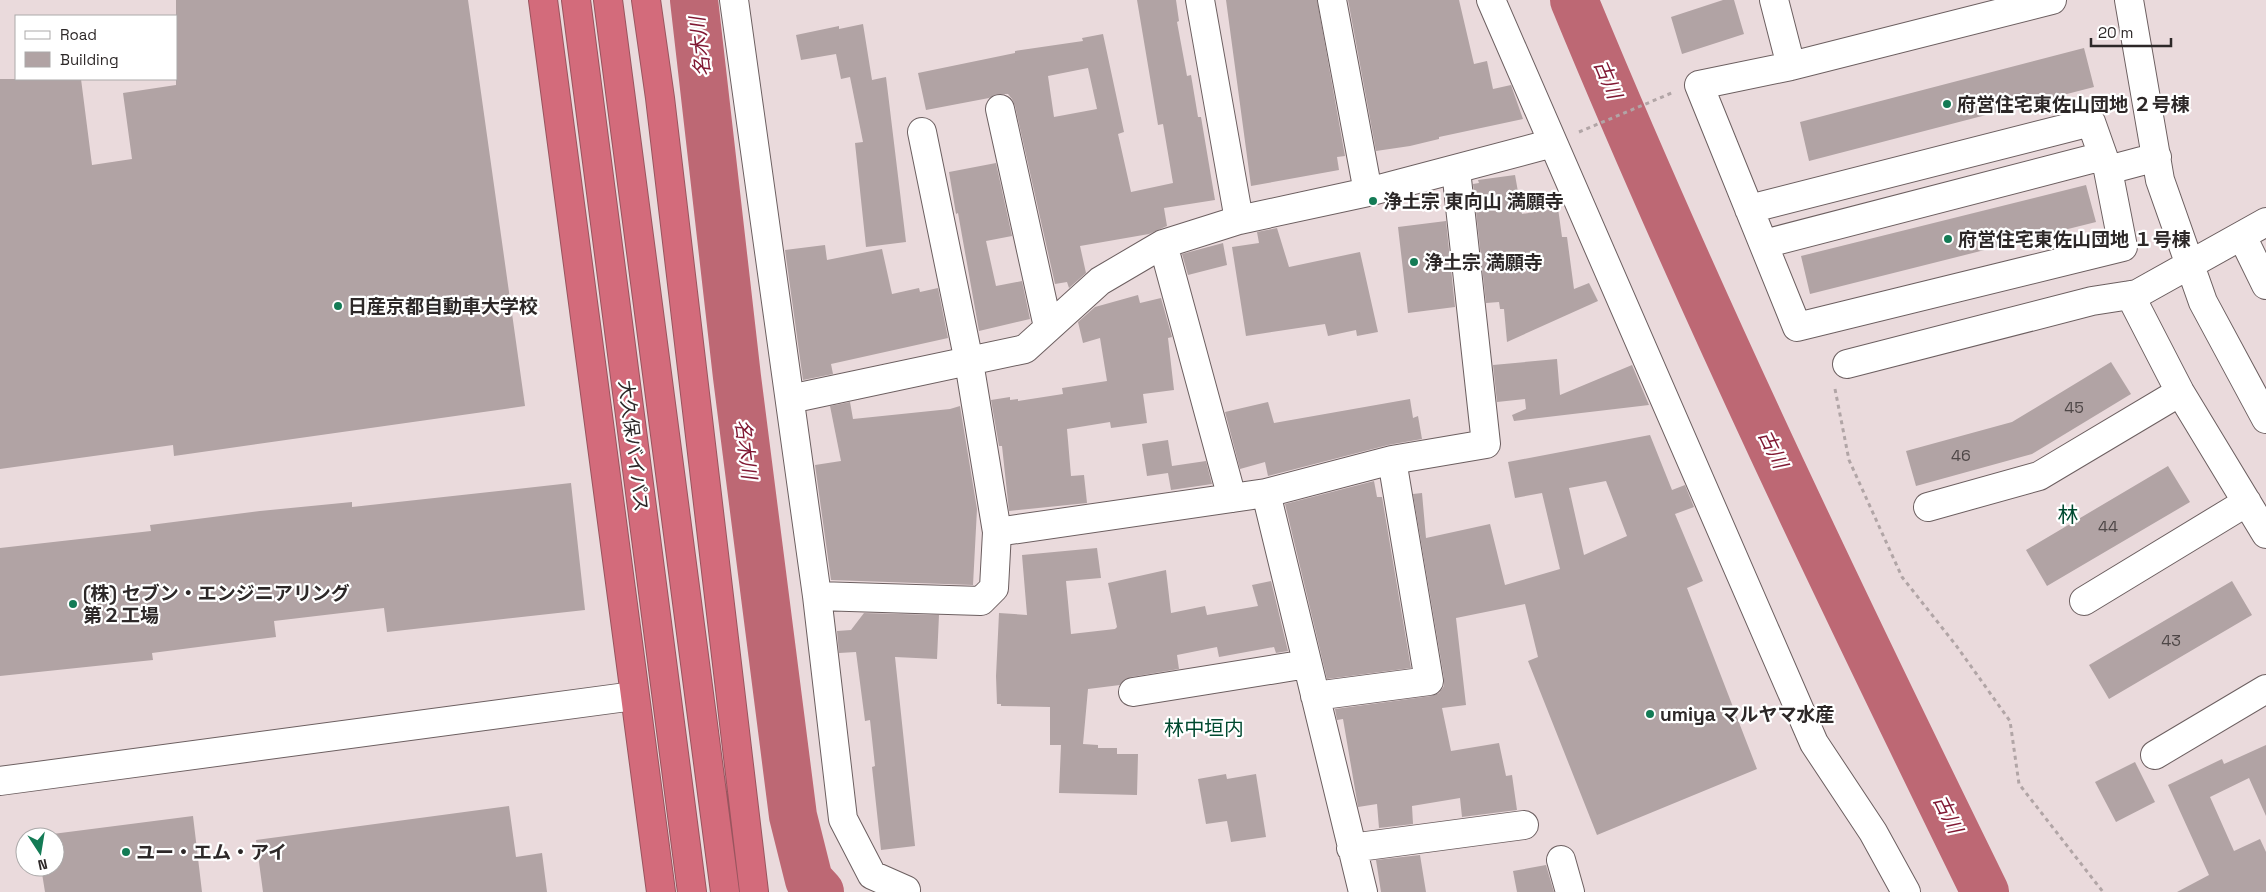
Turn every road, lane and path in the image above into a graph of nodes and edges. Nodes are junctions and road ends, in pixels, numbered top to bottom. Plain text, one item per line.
1 (543, 0) edge
2 (576, 0) edge
3 (608, 0) edge
4 (646, 0) edge
5 (734, 0) edge
6 (1200, 0) edge
7 (1332, 0) edge
8 (1491, 0) edge
9 (1774, 0) edge
10 (2052, 0) edge
11 (2130, 0) edge
12 (1792, 66) junction
13 (1690, 88) junction
14 (1000, 109) dead end
15 (922, 132) dead end
16 (1563, 138) junction
17 (2157, 157) junction
18 (2105, 163) junction
19 (1456, 170) junction
20 (1368, 192) junction
21 (1749, 209) junction
22 (1239, 220) junction
23 (2266, 222) edge
24 (2242, 236) junction
25 (1163, 244) junction
26 (1764, 244) junction
27 (2190, 264) junction
28 (2266, 285) edge
29 (2130, 295) junction
30 (1048, 327) junction
31 (969, 362) junction
32 (1840, 374) joint
33 (2180, 392) junction
34 (790, 399) junction
35 (2266, 419) edge
36 (1392, 460) junction
37 (1266, 493) junction
38 (1232, 498) junction
39 (2247, 502) junction
40 (1928, 507) dead end
41 (998, 532) junction
42 (2266, 534) edge
43 (817, 596) junction
44 (2084, 602) dead end
45 (1307, 664) junction
46 (2266, 688) edge
47 (1133, 692) dead end
48 (634, 696) junction
49 (1315, 696) junction
50 (2155, 755) dead end
51 (0, 781) edge
52 (1524, 825) dead end
53 (1351, 848) junction
54 (1561, 860) dead end
55 (906, 890) dead end
56 (661, 892) edge
57 (692, 892) edge
58 (725, 892) edge
59 (754, 892) edge
60 (1363, 892) edge
61 (1570, 892) edge
62 (1906, 892) edge
63 (2103, 892) edge

1 - 48 highway
2 - 57 highway, 大久保バイパス
3 - 58 highway, 大久保バイパス
4 - 59 highway
5 - 34 street
6 - 22 street
7 - 20 street
8 - 16 street
9 - 12 street
10 - 12 street
11 - 17 street
12 - 13 street
13 - 16 path
13 - 21 street
14 - 30 street
15 - 31 street
16 - 19 street
16 - 62 street
17 - 18 street
17 - 27 street
18 - 21 street
18 - 26 street
18 - 26 street
19 - 20 street
19 - 36 street
20 - 22 street
21 - 26 street
22 - 25 street
23 - 24 street
24 - 27 street
24 - 28 street
25 - 30 street
25 - 38 street
27 - 29 street
27 - 35 street
29 - 32 street
29 - 33 street
30 - 31 street
31 - 34 street
31 - 41 street
32 - 63 path
33 - 39 street
33 - 40 street
34 - 43 street
36 - 37 street
36 - 49 street
37 - 38 street
37 - 45 street
38 - 41 street
39 - 42 street
39 - 44 street
41 - 43 street
43 - 55 street
45 - 47 street
45 - 49 street
46 - 50 street
48 - 51 street
48 - 56 highway
49 - 53 street
52 - 53 street
53 - 60 street
54 - 61 street

